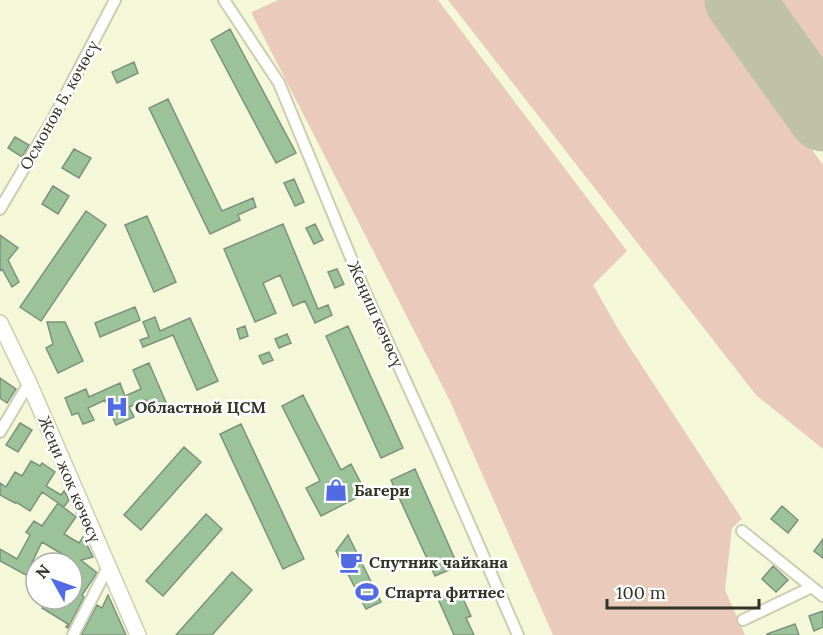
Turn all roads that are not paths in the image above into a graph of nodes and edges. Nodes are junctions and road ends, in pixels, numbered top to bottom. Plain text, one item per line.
1 (115, 0) edge
2 (224, 0) edge
3 (0, 208) edge
4 (0, 323) edge
5 (29, 383) junction
6 (0, 432) edge
7 (742, 531) dead end
8 (108, 567) junction
9 (812, 587) junction
10 (823, 596) edge
11 (743, 620) dead end
12 (73, 635) edge
13 (138, 635) edge
14 (518, 635) edge

1 - 3 street, Осмонов Б. көчөсү
2 - 14 street, Жеңиш көчөсү
4 - 5 main road, Жеңи жок көчөсү
5 - 6 street
5 - 8 main road, Жеңи жок көчөсү
7 - 9 street
8 - 12 street
8 - 13 main road, Жеңи жок көчөсү
9 - 10 street
9 - 11 street

